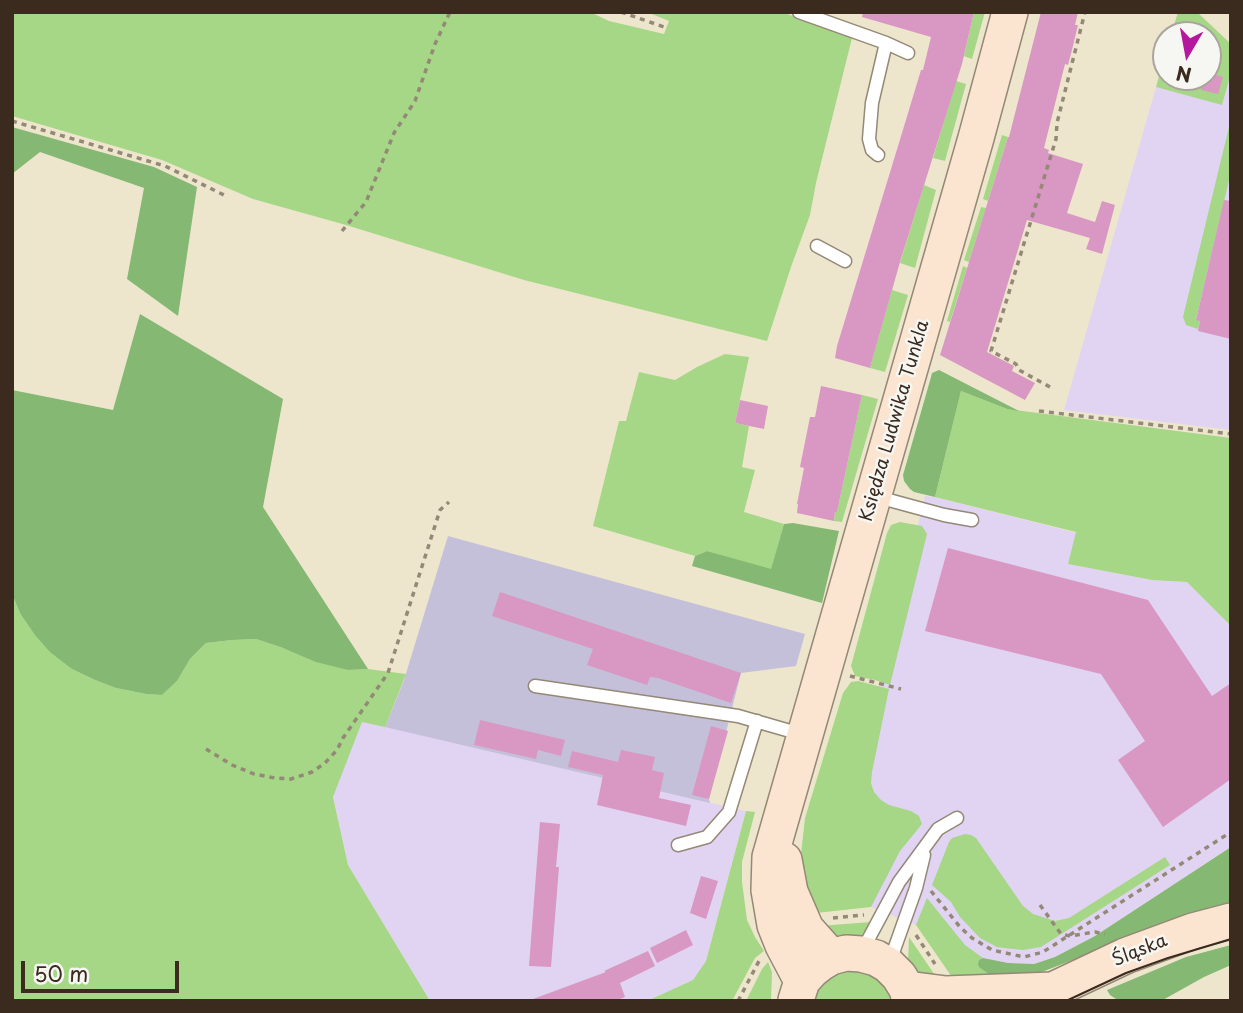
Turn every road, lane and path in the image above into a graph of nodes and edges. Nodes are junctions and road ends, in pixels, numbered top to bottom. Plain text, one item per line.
1 (450, 12) edge
2 (621, 12) edge
3 (799, 12) edge
4 (1010, 12) edge
5 (1085, 12) edge
6 (667, 28) dead end
7 (886, 43) junction
8 (908, 53) dead end
9 (12, 121) edge
10 (878, 155) dead end
11 (228, 197) dead end
12 (342, 231) dead end
13 (817, 246) dead end
14 (845, 261) dead end
15 (1050, 387) dead end
16 (1039, 411) dead end
17 (1231, 434) edge
18 (873, 496) junction
19 (449, 502) dead end
20 (972, 520) dead end
21 (845, 675) dead end
22 (535, 687) dead end
23 (901, 689) dead end
24 (757, 721) junction
25 (805, 735) junction
26 (206, 749) dead end
27 (957, 818) dead end
28 (778, 829) junction
29 (1231, 832) edge
30 (678, 845) dead end
31 (926, 848) junction
32 (917, 882) junction
33 (1040, 905) dead end
34 (831, 918) dead end
35 (881, 918) junction
36 (1231, 921) edge
37 (902, 926) junction
38 (1070, 936) junction
39 (1112, 936) dead end
40 (765, 957) dead end
41 (879, 973) edge
42 (941, 973) dead end
43 (799, 991) edge
44 (1044, 995) edge
45 (738, 1001) edge

1 - 12 path
2 - 6 path
3 - 7 lane
4 - 18 street, Księdza Ludwika Tunkla
5 - 15 path
7 - 8 lane
7 - 10 lane
9 - 11 path
13 - 14 lane
16 - 17 path
18 - 20 lane
18 - 25 street, Księdza Ludwika Tunkla
19 - 26 path
21 - 23 path
22 - 24 lane
24 - 25 lane
24 - 30 lane
25 - 28 street, Księdza Ludwika Tunkla
27 - 31 lane
28 - 41 street, Księdza Ludwika Tunkla
28 - 43 street, Księdza Ludwika Tunkla
29 - 38 path
31 - 32 lane
31 - 35 lane
32 - 37 lane
32 - 38 path
33 - 38 path
34 - 35 path
35 - 41 lane
36 - 44 street, Śląska
37 - 41 lane
37 - 42 path
38 - 39 path
40 - 45 path
41 - 43 street
41 - 44 street, Śląska

